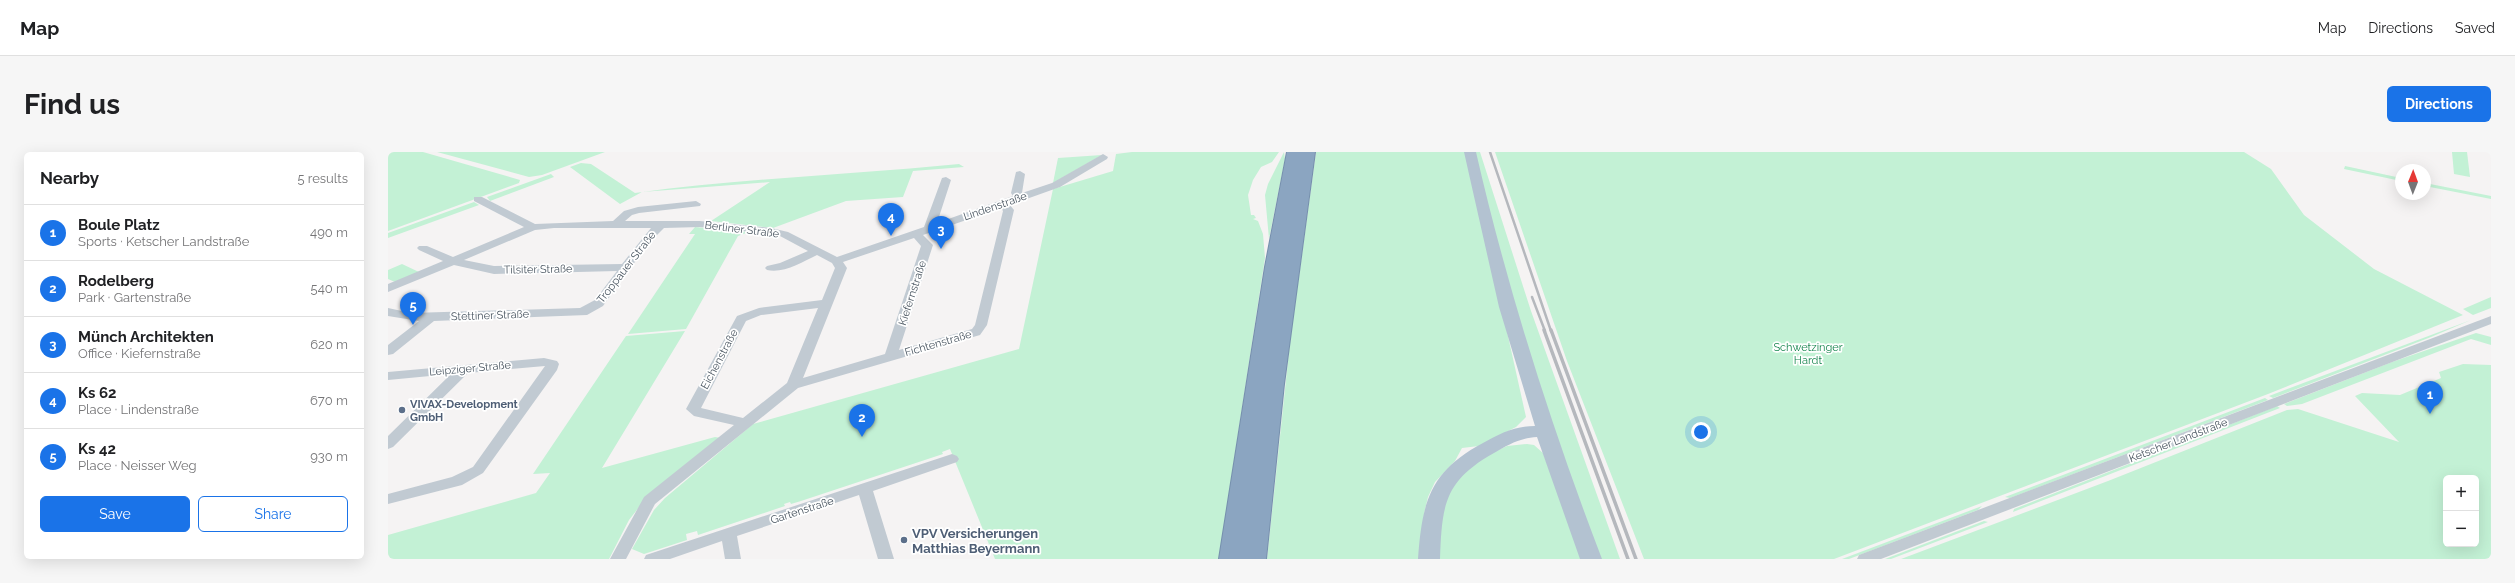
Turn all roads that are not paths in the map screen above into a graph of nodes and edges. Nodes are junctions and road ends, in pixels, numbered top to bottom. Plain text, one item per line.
1 (1294, 152) edge
2 (1308, 152) edge
3 (1470, 152) edge
4 (1103, 157) dead end
5 (1020, 174) dead end
6 (946, 180) dead end
7 (1020, 198) junction
8 (478, 199) dead end
9 (696, 204) dead end
10 (1003, 204) junction
11 (616, 224) junction
12 (661, 224) junction
13 (533, 227) junction
14 (929, 229) junction
15 (916, 234) junction
16 (423, 248) dead end
17 (817, 251) junction
18 (453, 261) junction
19 (836, 261) junction
20 (625, 267) junction
21 (771, 268) dead end
22 (388, 288) edge
23 (828, 303) junction
24 (591, 308) joint
25 (388, 312) edge
26 (431, 317) junction
27 (2491, 320) edge
28 (388, 351) edge
29 (892, 356) junction
30 (464, 369) junction
31 (388, 376) edge
32 (792, 385) junction
33 (1538, 407) junction
34 (746, 423) junction
35 (1520, 431) junction
36 (1547, 436) junction
37 (1497, 443) junction
38 (388, 444) edge
39 (952, 459) dead end
40 (865, 489) junction
41 (388, 499) edge
42 (729, 534) junction
43 (618, 559) edge
44 (652, 559) edge
45 (733, 559) edge
46 (886, 559) edge
47 (1231, 559) edge
48 (1254, 559) edge
49 (1429, 559) edge
50 (1591, 559) edge
51 (1865, 559) edge

1 - 47 highway
2 - 48 highway
3 - 33 main road
4 - 7 street, Lindenstraße
5 - 7 street
6 - 14 street
7 - 10 street, Lindenstraße
8 - 13 street
9 - 11 street
10 - 14 street, Lindenstraße
10 - 29 street, Fichtenstraße
11 - 12 street, Berliner Straße
11 - 13 street, Berliner Straße
12 - 17 street, Berliner Straße
12 - 20 street, Troppauer Straße
13 - 18 street, Berliner Straße
14 - 15 street, Lindenstraße
15 - 19 street, Lindenstraße
15 - 29 street, Kiefernstraße
16 - 18 street, Tilsiter Straße
17 - 19 street, Berliner Straße
17 - 21 street
18 - 20 street, Tilsiter Straße
18 - 22 street, Berliner Straße
19 - 23 street
20 - 24 street, Troppauer Straße
23 - 32 street
23 - 34 street, Eichenstraße
24 - 26 street, Stettiner Straße
25 - 26 street, Stettiner Straße
26 - 28 street
27 - 51 street, Ketscher Landstraße
29 - 32 street, Fichtenstraße
30 - 31 street, Leipziger Straße
30 - 38 street
30 - 41 street, Leipziger Straße
32 - 34 street
33 - 35 main road
33 - 36 main road
34 - 43 street
35 - 36 main road
35 - 37 main road
36 - 37 main road
36 - 50 main road
37 - 49 main road
39 - 40 street, Gartenstraße
40 - 42 street, Gartenstraße
40 - 46 street
42 - 44 street, Gartenstraße
42 - 45 street

